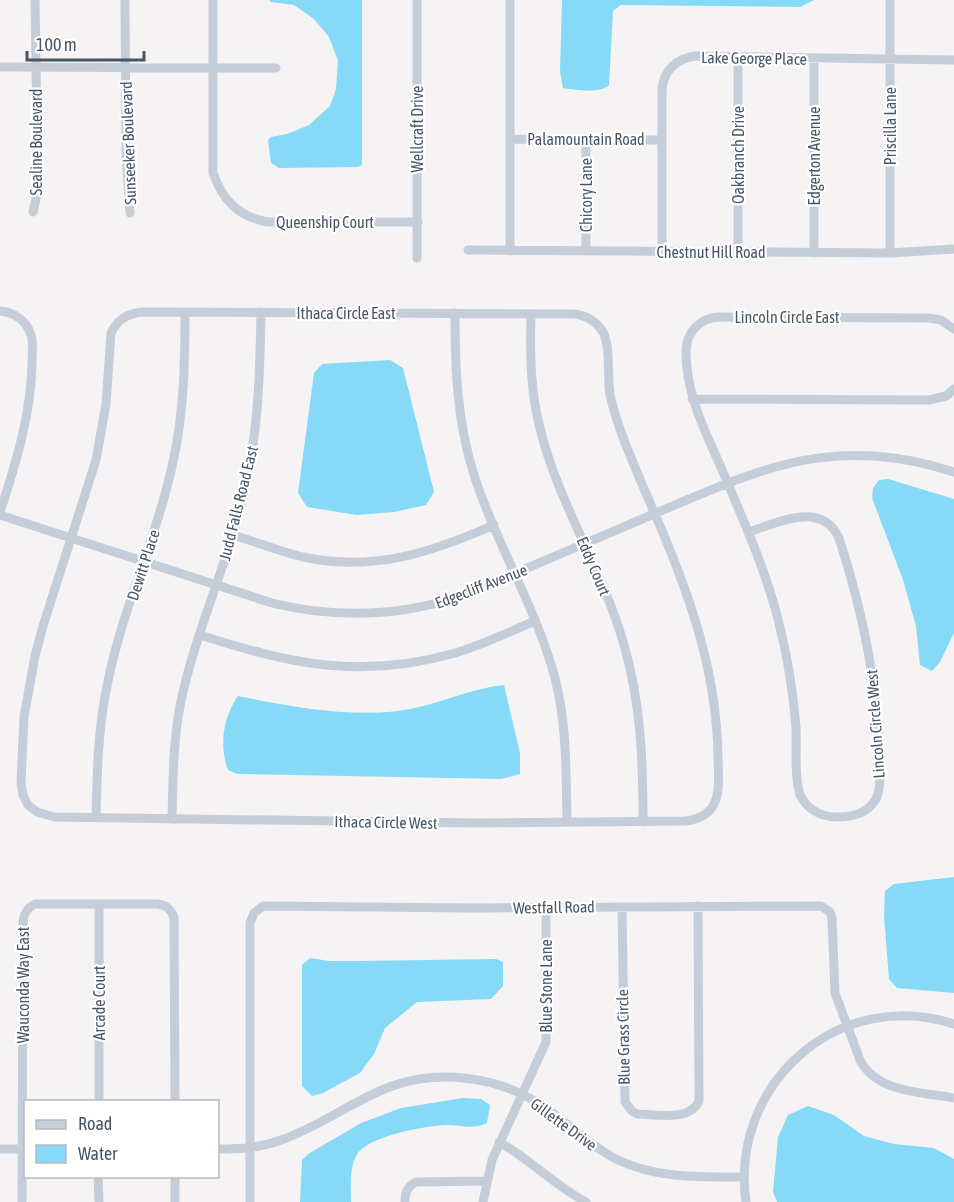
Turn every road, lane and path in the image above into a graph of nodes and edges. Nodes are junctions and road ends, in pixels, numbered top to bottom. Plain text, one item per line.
1 (35, 0) edge
2 (125, 0) edge
3 (213, 0) edge
4 (417, 0) edge
5 (510, 0) edge
6 (890, 0) edge
7 (738, 57) junction
8 (814, 58) junction
9 (890, 59) junction
10 (954, 60) edge
11 (0, 67) edge
12 (36, 67) junction
13 (125, 67) junction
14 (213, 68) junction
15 (276, 68) dead end
16 (510, 139) junction
17 (586, 139) junction
18 (662, 140) junction
19 (33, 212) dead end
20 (130, 213) dead end
21 (418, 222) junction
22 (954, 249) edge
23 (468, 250) dead end
24 (510, 251) junction
25 (586, 251) junction
26 (662, 252) junction
27 (738, 252) junction
28 (814, 253) junction
29 (890, 253) junction
30 (417, 258) dead end
31 (0, 311) edge
32 (185, 312) junction
33 (261, 312) junction
34 (454, 313) junction
35 (531, 314) junction
36 (954, 329) edge
37 (954, 389) edge
38 (692, 399) junction
39 (954, 472) edge
40 (728, 483) junction
41 (0, 514) edge
42 (655, 514) junction
43 (494, 525) junction
44 (748, 532) junction
45 (232, 535) junction
46 (72, 538) junction
47 (585, 543) junction
48 (144, 561) junction
49 (515, 573) junction
50 (216, 585) junction
51 (535, 621) junction
52 (200, 634) junction
53 (96, 818) junction
54 (172, 819) junction
55 (567, 822) junction
56 (643, 822) junction
57 (99, 904) junction
58 (698, 906) junction
59 (546, 907) junction
60 (622, 907) junction
61 (954, 1024) edge
62 (847, 1026) junction
63 (522, 1094) junction
64 (954, 1098) edge
65 (99, 1100) edge
66 (174, 1100) edge
67 (499, 1142) junction
68 (251, 1148) junction
69 (0, 1149) edge
70 (24, 1149) edge
71 (219, 1149) edge
72 (744, 1177) junction
73 (99, 1178) edge
74 (175, 1178) edge
75 (486, 1181) junction
76 (567, 1190) junction
77 (22, 1202) edge
78 (99, 1202) edge
79 (175, 1202) edge
80 (250, 1202) edge
81 (405, 1202) edge
82 (483, 1202) edge
83 (564, 1202) edge
84 (586, 1202) edge
85 (746, 1202) edge

1 - 12 street, Sealine Boulevard
2 - 13 street, Sunseeker Boulevard
3 - 14 street, Queenship Court
4 - 21 street, Wellcraft Drive
5 - 16 street
6 - 9 street, Priscilla Lane
7 - 8 street, Lake George Place
7 - 18 street, Lake George Place
7 - 27 street, Oakbranch Drive
8 - 9 street, Lake George Place
8 - 28 street, Edgerton Avenue
9 - 10 street, Lake George Place
9 - 29 street, Priscilla Lane
11 - 12 street
12 - 13 street
12 - 19 street, Sealine Boulevard
13 - 14 street
13 - 20 street, Sunseeker Boulevard
14 - 15 street
14 - 21 street, Queenship Court
16 - 17 street, Palamountain Road
16 - 24 street
17 - 18 street, Palamountain Road
17 - 25 street, Chicory Lane
18 - 26 street, Lake George Place
21 - 30 street, Wellcraft Drive
22 - 29 street, Chestnut Hill Road
23 - 24 street, Chestnut Hill Road
24 - 25 street, Chestnut Hill Road
25 - 26 street, Chestnut Hill Road
26 - 27 street, Chestnut Hill Road
27 - 28 street, Chestnut Hill Road
28 - 29 street, Chestnut Hill Road
31 - 41 street
32 - 33 street, Ithaca Circle East
32 - 46 street, Ithaca Circle East
32 - 48 street, Dewitt Place
33 - 34 street, Ithaca Circle East
33 - 45 street, Judd Falls Road East
34 - 35 street, Ithaca Circle East
34 - 43 street
35 - 42 street, Ithaca Circle East
35 - 47 street, Eddy Court
36 - 38 street, Lincoln Circle East
37 - 38 street
38 - 40 street, Lincoln Circle East
39 - 40 street, Edgecliff Avenue
40 - 42 street, Edgecliff Avenue
40 - 44 street, Lincoln Circle West
41 - 46 street, Edgecliff Avenue
42 - 47 street, Edgecliff Avenue
42 - 56 street, Ithaca Circle West
43 - 45 street
43 - 49 street
44 - 44 street, Lincoln Circle West
45 - 50 street, Judd Falls Road East
46 - 48 street, Edgecliff Avenue
46 - 53 street, Ithaca Circle West
47 - 49 street, Edgecliff Avenue
47 - 56 street, Eddy Court
48 - 50 street, Edgecliff Avenue
48 - 53 street, Dewitt Place
49 - 50 street, Edgecliff Avenue
49 - 51 street
50 - 52 street, Judd Falls Road East
51 - 52 street
51 - 55 street
52 - 54 street, Judd Falls Road East
53 - 54 street, Ithaca Circle West
54 - 55 street, Ithaca Circle West
55 - 56 street, Ithaca Circle West
57 - 65 street, Arcade Court
57 - 66 street, Wauconda Way East
57 - 70 street, Wauconda Way East
58 - 60 street, Westfall Road
58 - 60 street, Blue Grass Circle
58 - 62 street, Westfall Road
59 - 60 street, Westfall Road
59 - 63 street, Blue Stone Lane
59 - 68 street, Westfall Road
61 - 62 street
62 - 64 street, Westfall Road
62 - 72 street
63 - 67 street, Blue Stone Lane
63 - 68 street, Gillette Drive
63 - 72 street, Gillette Drive
67 - 75 street, Blue Stone Lane
67 - 76 street
68 - 71 street, Gillette Drive
68 - 80 street
69 - 70 street
70 - 77 street, Wauconda Way East
72 - 85 street
73 - 78 street
74 - 79 street
75 - 81 street
75 - 82 street, Blue Stone Lane
76 - 83 street
76 - 84 street

